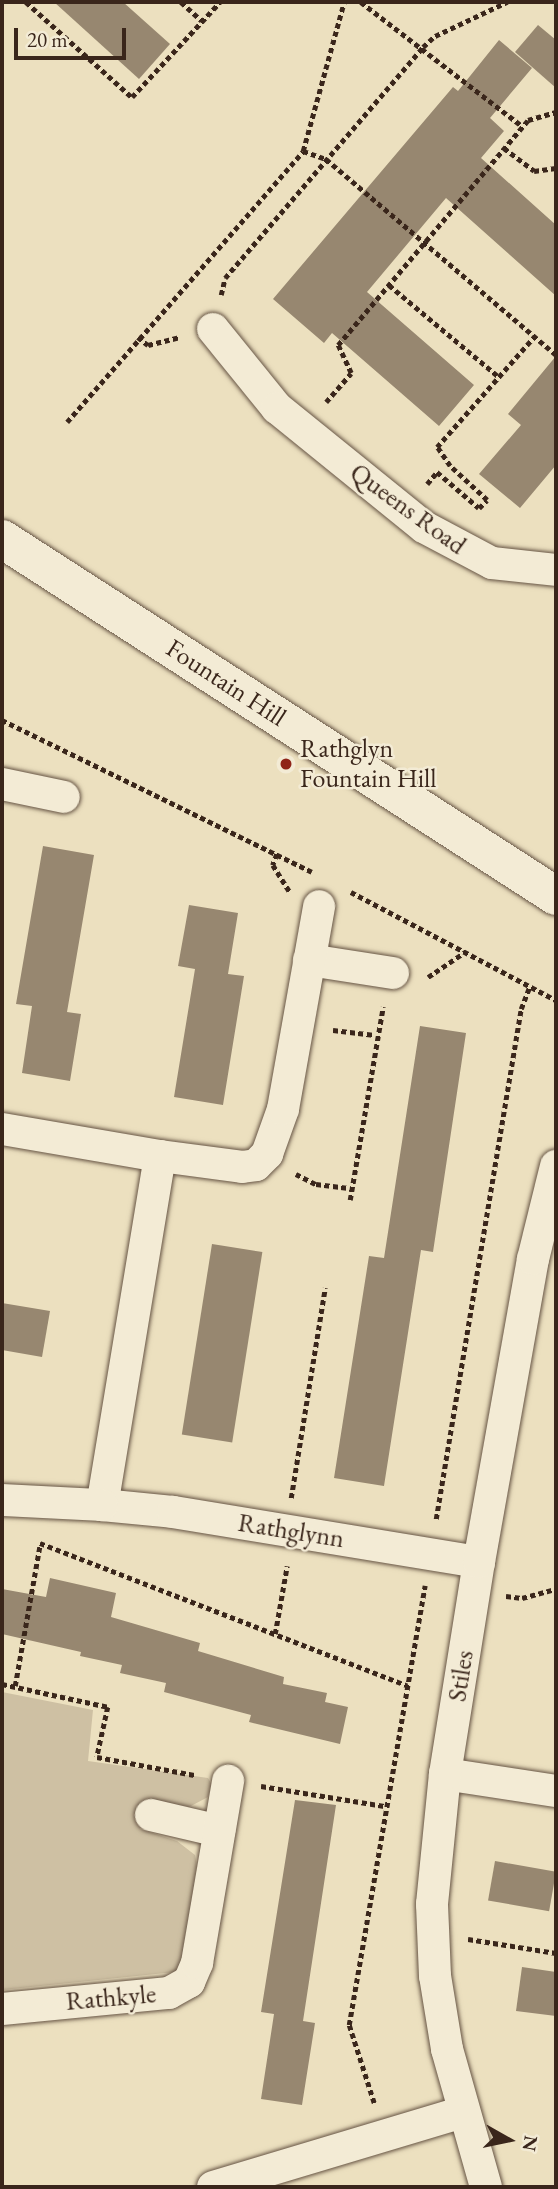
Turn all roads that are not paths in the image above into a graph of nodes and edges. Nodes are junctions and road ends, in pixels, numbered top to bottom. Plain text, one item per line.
1 (212, 329) road end
2 (2, 539) edge
3 (556, 570) edge
4 (2, 784) edge
5 (64, 797) dead end
6 (321, 892) road end
7 (556, 896) edge
8 (309, 960) junction
9 (402, 985) road end
10 (2, 1129) edge
11 (160, 1156) junction
12 (556, 1166) edge
13 (2, 1500) edge
14 (102, 1505) junction
15 (477, 1576) junction
16 (445, 1774) junction
17 (228, 1781) road end
18 (556, 1791) edge
19 (151, 1815) dead end
20 (219, 1831) junction
21 (2, 2009) edge
22 (463, 2112) junction
23 (212, 2187) edge
24 (486, 2187) edge

1 - 3 street, Queens Road
2 - 7 street, Fountain Hill
4 - 5 street
6 - 8 street
8 - 9 street
8 - 11 street
10 - 11 street
11 - 14 street
12 - 15 street, Stiles
13 - 14 street, Rathglynn
14 - 15 street, Rathglynn
15 - 16 street, Stiles
16 - 18 street
16 - 22 street, Stiles
17 - 20 street, Rathkyle
19 - 20 street
20 - 21 street, Rathkyle
22 - 23 street
22 - 24 street, Stiles

